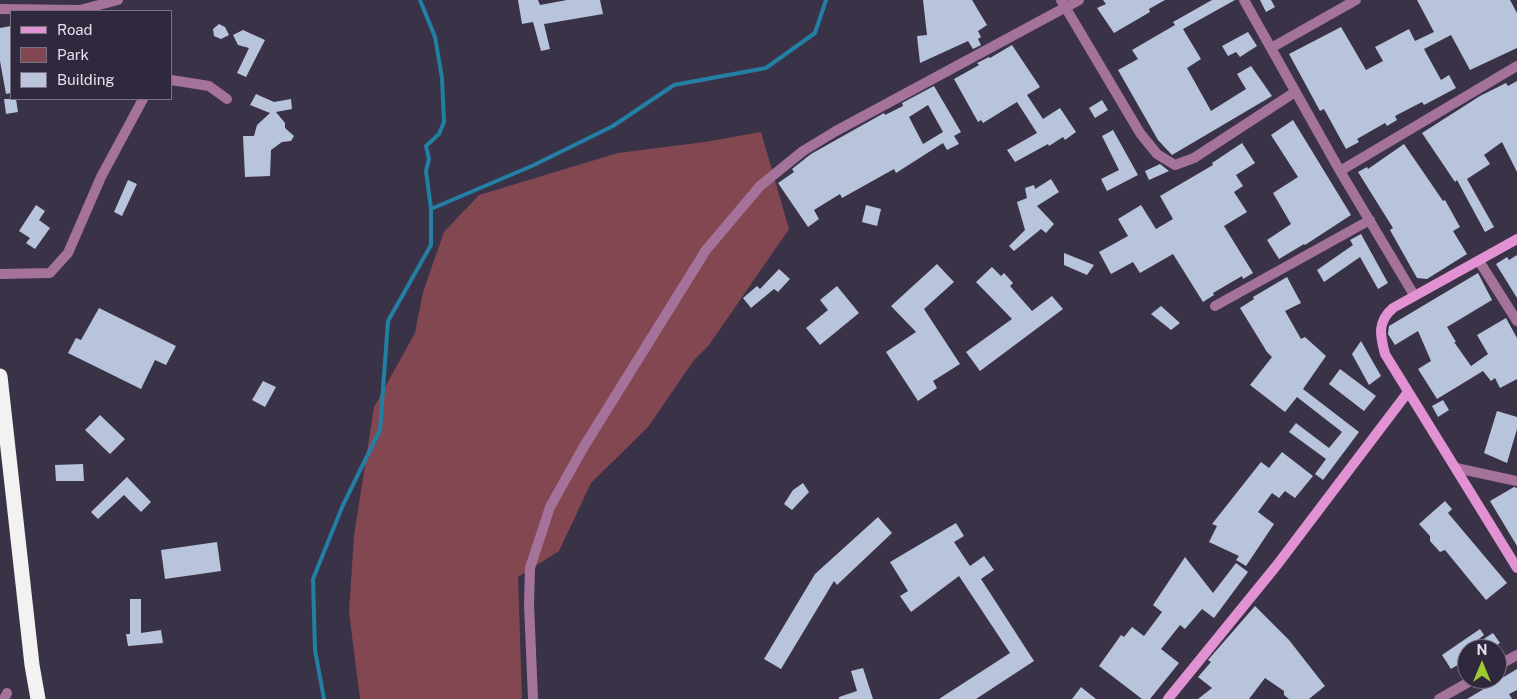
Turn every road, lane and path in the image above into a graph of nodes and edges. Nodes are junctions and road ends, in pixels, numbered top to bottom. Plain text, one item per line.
1 (118, 0) edge
2 (1079, 0) edge
3 (1244, 0) edge
4 (1356, 0) edge
5 (1063, 3) edge
6 (0, 9) edge
7 (1271, 48) junction
8 (1517, 66) edge
9 (172, 80) edge
10 (1294, 92) junction
11 (227, 99) dead end
12 (142, 100) edge
13 (1340, 172) junction
14 (1370, 220) junction
15 (1517, 239) edge
16 (1479, 261) junction
17 (0, 274) edge
18 (1414, 295) junction
19 (1215, 306) dead end
20 (1517, 320) edge
21 (0, 376) edge
22 (1408, 392) junction
23 (1456, 468) junction
24 (1517, 481) edge
25 (1517, 568) edge
26 (1176, 688) junction
27 (1457, 689) edge
28 (38, 699) edge
29 (532, 699) edge
30 (1168, 699) edge
31 (1172, 699) edge
32 (1439, 699) edge

1 - 6 street
2 - 5 street
3 - 7 street
4 - 7 street
5 - 10 street
5 - 29 street
7 - 10 street
8 - 13 street
9 - 11 street
10 - 13 street
12 - 17 street
13 - 14 street
14 - 18 street
14 - 19 street
15 - 16 main road
16 - 18 main road
16 - 20 street
18 - 22 main road
21 - 28 highway
22 - 23 main road
22 - 26 main road
23 - 24 street
23 - 25 main road
26 - 30 main road
26 - 31 street
27 - 32 street

